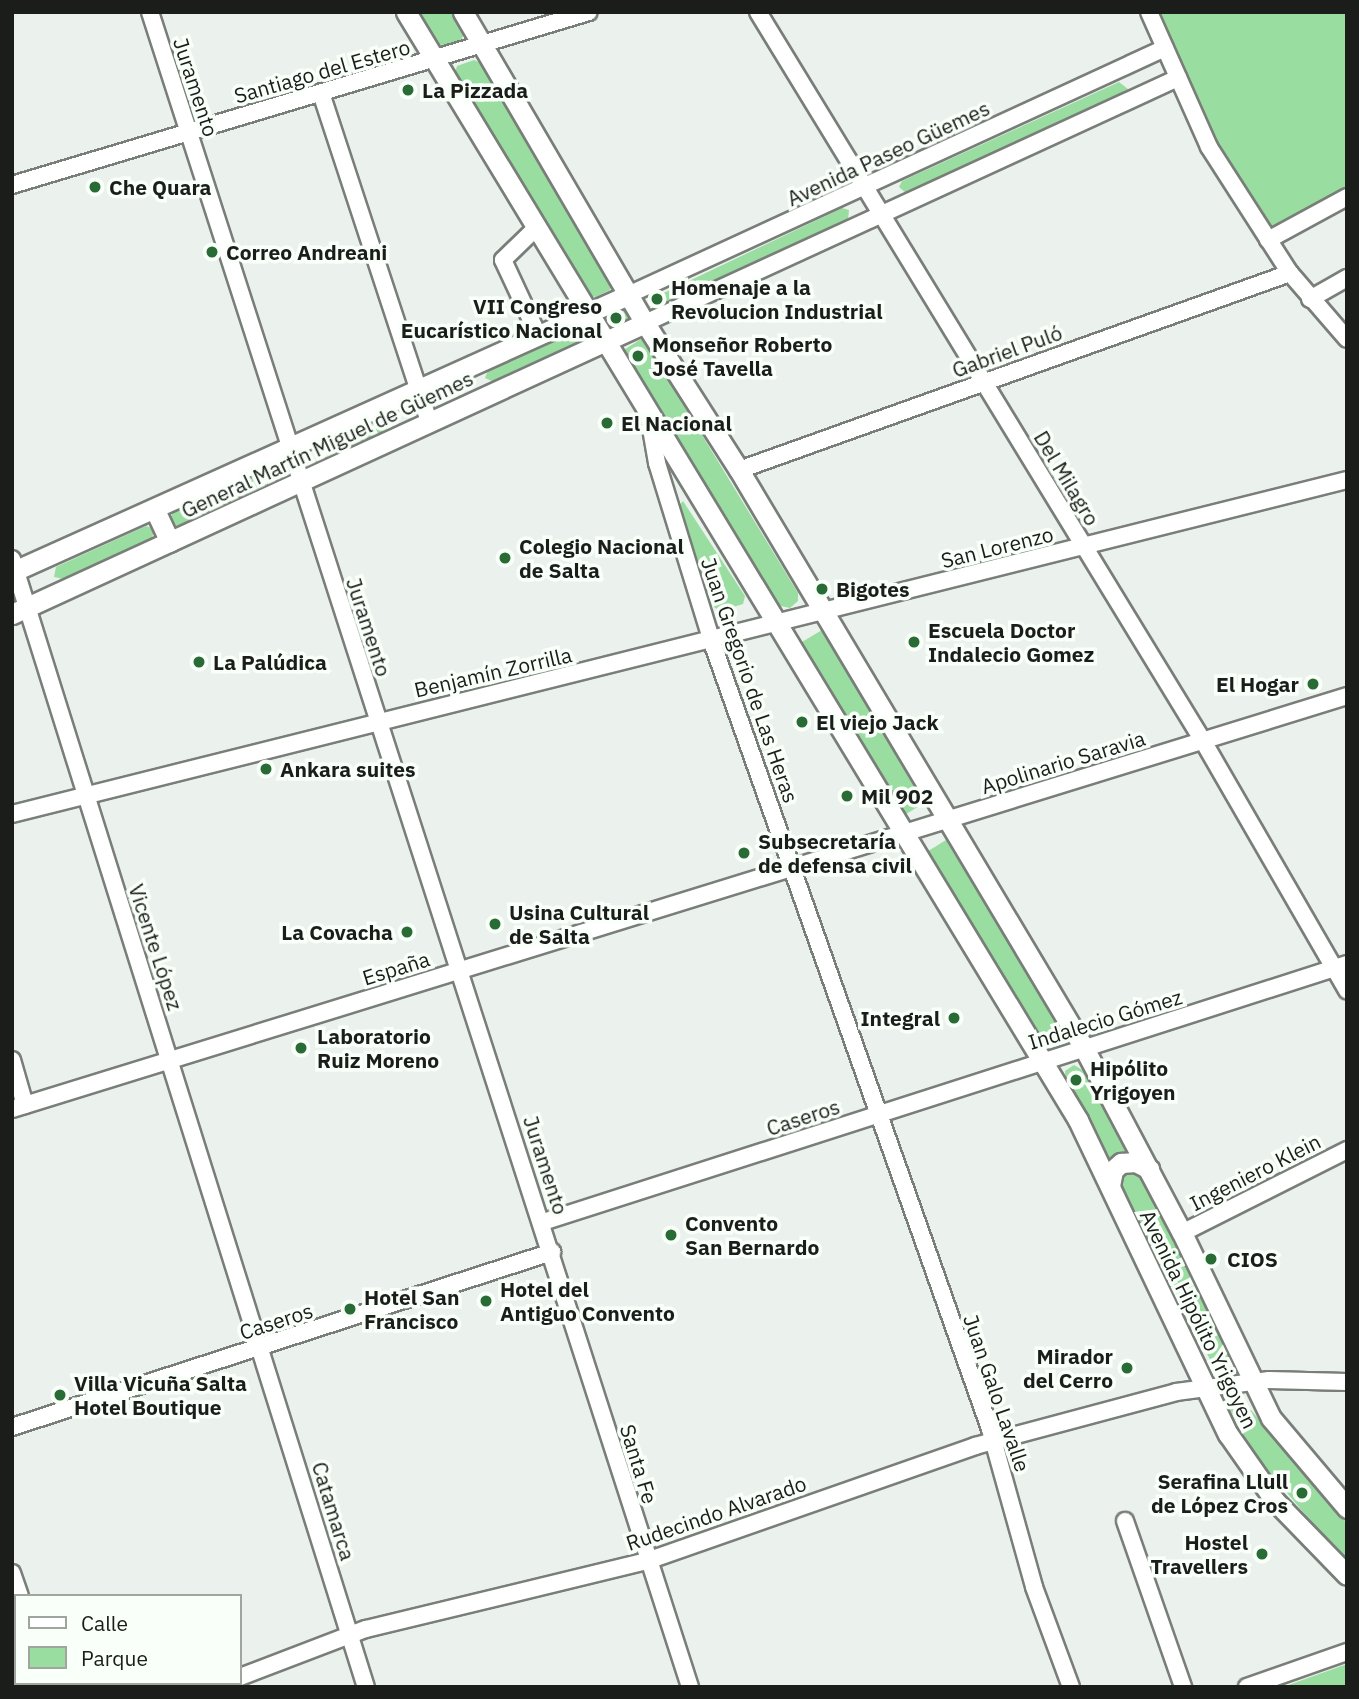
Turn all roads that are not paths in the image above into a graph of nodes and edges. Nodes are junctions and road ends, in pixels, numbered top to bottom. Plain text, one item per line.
1 (150, 12) edge
2 (406, 12) edge
3 (463, 12) edge
4 (589, 12) edge
5 (758, 12) edge
6 (1149, 12) edge
7 (482, 44) junction
8 (1165, 48) junction
9 (434, 60) junction
10 (1178, 78) junction
11 (321, 93) junction
12 (188, 132) junction
13 (12, 185) edge
14 (867, 186) junction
15 (1347, 197) edge
16 (885, 213) junction
17 (536, 228) junction
18 (1268, 240) junction
19 (1290, 273) junction
20 (1347, 278) edge
21 (628, 295) junction
22 (1310, 299) junction
23 (586, 314) junction
24 (645, 323) junction
25 (538, 335) junction
26 (1347, 339) edge
27 (604, 342) junction
28 (985, 381) junction
29 (417, 390) junction
30 (648, 415) junction
31 (429, 421) junction
32 (288, 450) junction
33 (739, 470) junction
34 (1347, 480) edge
35 (299, 483) junction
36 (155, 510) junction
37 (170, 542) junction
38 (1083, 548) junction
39 (14, 567) edge
40 (20, 610) edge
41 (821, 612) junction
42 (778, 623) junction
43 (712, 642) junction
44 (1347, 696) edge
45 (378, 721) junction
46 (1203, 741) junction
47 (85, 796) junction
48 (12, 814) edge
49 (944, 821) junction
50 (907, 835) junction
51 (792, 869) junction
52 (1340, 966) edge
53 (459, 971) junction
54 (1347, 990) edge
55 (1084, 1048) junction
56 (12, 1060) edge
57 (171, 1060) junction
58 (1042, 1060) junction
59 (19, 1107) edge
60 (876, 1115) junction
61 (1347, 1150) edge
62 (1149, 1168) junction
63 (1110, 1186) junction
64 (543, 1222) junction
65 (1182, 1233) junction
66 (552, 1252) junction
67 (262, 1348) junction
68 (1347, 1382) edge
69 (1253, 1383) junction
70 (1205, 1388) junction
71 (12, 1427) edge
72 (994, 1441) junction
73 (1347, 1508) edge
74 (1125, 1521) dead end
75 (647, 1561) junction
76 (12, 1573) edge
77 (1347, 1575) edge
78 (19, 1594) edge
79 (349, 1635) junction
80 (1347, 1652) edge
81 (242, 1676) edge
82 (366, 1687) edge
83 (690, 1687) edge
84 (1071, 1687) edge
85 (1183, 1687) edge
86 (1247, 1687) edge

1 - 12 street, Juramento
2 - 9 main road, Avenida Hipólito Yrigoyen
3 - 7 main road, Avenida Hipólito Yrigoyen
4 - 7 street, Santiago del Estero
5 - 14 street, Del Milagro
6 - 8 street
7 - 9 street, Santiago del Estero
7 - 21 main road, Avenida Hipólito Yrigoyen
8 - 10 street
8 - 14 street, Avenida Paseo Güemes
9 - 11 street, Santiago del Estero
9 - 17 main road, Avenida Hipólito Yrigoyen
10 - 16 street
10 - 18 street
11 - 12 street, Santiago del Estero
11 - 29 street
12 - 13 street, Santiago del Estero
12 - 32 street, Juramento
14 - 16 street, Del Milagro
14 - 21 street, Avenida Paseo Güemes
15 - 18 street
16 - 24 street
16 - 28 street, Del Milagro
17 - 23 main road, Avenida Hipólito Yrigoyen
17 - 25 street
18 - 19 street
19 - 22 street
19 - 28 street, Gabriel Puló
20 - 22 street
21 - 23 main road, General Martín Miguel de Güemes
21 - 24 main road, Avenida Hipólito Yrigoyen
22 - 26 street
23 - 25 main road, General Martín Miguel de Güemes
23 - 27 main road, Avenida Hipólito Yrigoyen
24 - 27 main road, General Martín Miguel de Güemes
24 - 33 main road, Avenida Hipólito Yrigoyen
25 - 29 main road, General Martín Miguel de Güemes
27 - 30 main road, Avenida Hipólito Yrigoyen
27 - 31 main road, General Martín Miguel de Güemes
28 - 33 street, Gabriel Puló
28 - 38 street, Del Milagro
29 - 31 street
29 - 32 main road, General Martín Miguel de Güemes
30 - 42 main road, Avenida Hipólito Yrigoyen
30 - 43 street, Juan Gregorio de Las Heras
31 - 35 main road, General Martín Miguel de Güemes
32 - 35 street, Juramento
32 - 36 main road, General Martín Miguel de Güemes
33 - 41 main road, Avenida Hipólito Yrigoyen
34 - 38 street, San Lorenzo
35 - 37 main road, General Martín Miguel de Güemes
35 - 45 street, Juramento
36 - 37 main road
36 - 39 main road, General Martín Miguel de Güemes
37 - 40 main road, General Martín Miguel de Güemes
38 - 41 street, San Lorenzo
38 - 46 street, Del Milagro
39 - 40 street, Vicente López
40 - 47 street, Vicente López
41 - 42 street, Benjamín Zorrilla
41 - 49 main road, Avenida Hipólito Yrigoyen
42 - 43 street, Benjamín Zorrilla
42 - 50 main road, Avenida Hipólito Yrigoyen
43 - 45 street, Benjamín Zorrilla
43 - 51 street, Juan Gregorio de Las Heras
44 - 46 street, Apolinario Saravia
45 - 47 street, Benjamín Zorrilla
45 - 53 street, Juramento
46 - 49 street, Apolinario Saravia
46 - 52 street, Del Milagro
47 - 48 street, Benjamín Zorrilla
47 - 57 street, Vicente López
49 - 50 street, Apolinario Saravia
49 - 55 main road, Avenida Hipólito Yrigoyen
50 - 51 street, Apolinario Saravia
50 - 58 main road, Avenida Hipólito Yrigoyen
51 - 53 street, España
51 - 60 street, Juan Gregorio de Las Heras
52 - 54 street, Del Milagro
52 - 55 street, Indalecio Gómez
53 - 57 street, España
53 - 64 street, Juramento
55 - 58 street, Indalecio Gómez
55 - 62 main road, Avenida Hipólito Yrigoyen
56 - 59 street
57 - 59 street, España
57 - 67 street, Vicente López
58 - 60 street, Indalecio Gómez
58 - 63 main road, Avenida Hipólito Yrigoyen
60 - 64 street, Caseros
60 - 72 street, Juan Galo Lavalle
61 - 65 street, Ingeniero Klein
62 - 63 main road
62 - 65 main road, Avenida Hipólito Yrigoyen
63 - 70 main road, Avenida Hipólito Yrigoyen
64 - 66 street, Juramento
65 - 69 main road, Avenida Hipólito Yrigoyen
66 - 67 street, Caseros
66 - 75 street, Santa Fe
67 - 71 street, Caseros
67 - 79 street, Catamarca
68 - 69 street, Rudecindo Alvarado
69 - 70 street, Rudecindo Alvarado
69 - 73 main road, Avenida Hipólito Yrigoyen
70 - 72 street, Rudecindo Alvarado
70 - 77 main road, Avenida Hipólito Yrigoyen
72 - 75 street, Rudecindo Alvarado
72 - 84 street, Juan Galo Lavalle
74 - 85 street
75 - 79 street, Rudecindo Alvarado
75 - 83 street, Santa Fe
76 - 78 street
79 - 81 street, Rudecindo Alvarado
79 - 82 street, Catamarca
80 - 86 street

